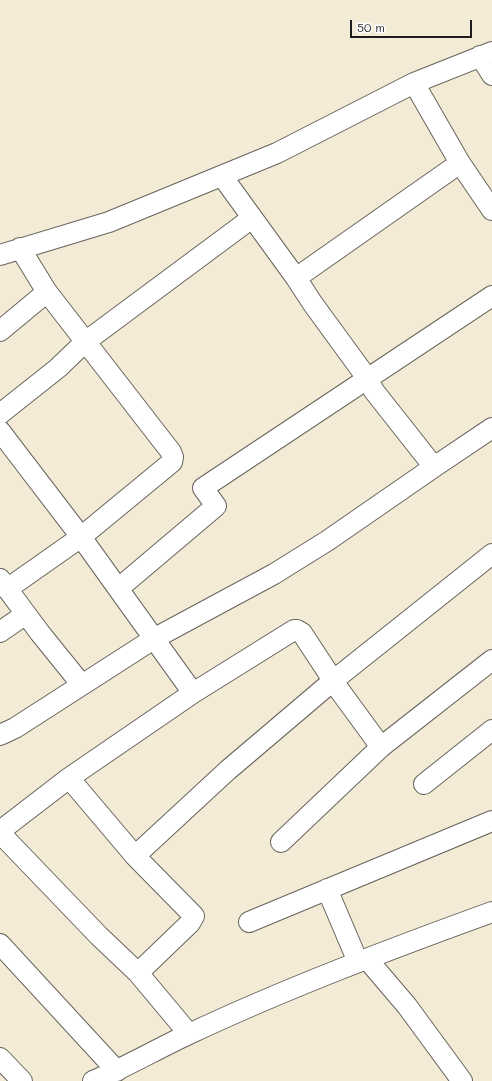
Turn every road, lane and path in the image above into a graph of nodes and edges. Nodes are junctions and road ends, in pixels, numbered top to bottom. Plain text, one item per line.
1 (486, 54) edge
2 (492, 75) edge
3 (414, 82) junction
4 (460, 163) junction
5 (222, 176) junction
6 (492, 210) edge
7 (252, 218) junction
8 (20, 248) junction
9 (0, 255) edge
10 (296, 278) junction
11 (47, 292) junction
12 (492, 296) edge
13 (0, 331) edge
14 (85, 342) junction
15 (367, 378) junction
16 (0, 414) edge
17 (492, 428) edge
18 (0, 431) edge
19 (434, 467) junction
20 (81, 536) junction
21 (492, 554) edge
22 (4, 584) edge
23 (118, 588) junction
24 (26, 614) junction
25 (0, 632) edge
26 (155, 638) junction
27 (492, 660) edge
28 (334, 680) junction
29 (82, 685) junction
30 (193, 693) junction
31 (0, 735) edge
32 (490, 735) edge
33 (381, 748) junction
34 (69, 778) junction
35 (424, 784) dead end
36 (492, 821) edge
37 (0, 832) edge
38 (281, 842) dead end
39 (135, 856) junction
40 (328, 889) junction
41 (492, 912) edge
42 (249, 922) dead end
43 (0, 944) edge
44 (363, 960) junction
45 (138, 973) junction
46 (189, 1034) junction
47 (0, 1058) edge
48 (117, 1070) junction
49 (22, 1081) edge
50 (93, 1081) edge
51 (462, 1081) edge

1 - 2 street
1 - 3 street
3 - 4 street
3 - 5 street
4 - 6 street
4 - 10 street
5 - 7 street
5 - 8 street
7 - 10 street
7 - 14 street
8 - 9 street
8 - 11 street
10 - 15 street
11 - 13 street
11 - 14 street
12 - 15 street
14 - 16 street
14 - 20 street
15 - 19 street
15 - 23 street
17 - 19 street
18 - 20 street
19 - 26 street
20 - 22 street
20 - 23 street
21 - 28 street
22 - 24 street
23 - 26 street
24 - 25 street
24 - 29 street
26 - 29 street
26 - 30 street
27 - 33 street
28 - 30 street
28 - 33 street
28 - 39 street
29 - 31 street
30 - 34 street
32 - 35 street
33 - 38 street
34 - 37 street
34 - 39 street
36 - 40 street
37 - 45 street
39 - 45 street
40 - 42 street
40 - 44 street
41 - 44 street
43 - 48 street
44 - 46 street
44 - 51 street
45 - 46 street
46 - 48 street
47 - 49 street
48 - 50 street

